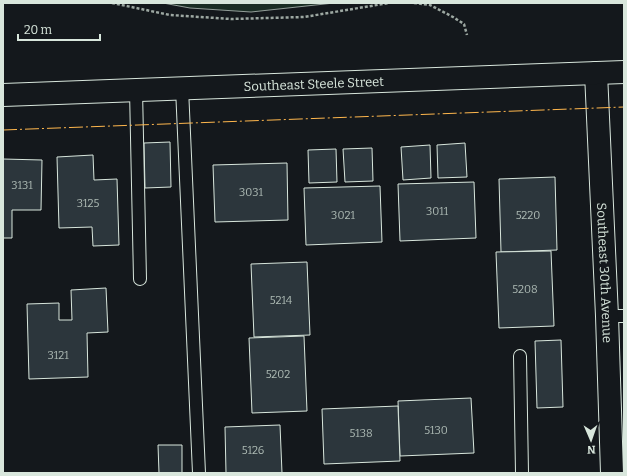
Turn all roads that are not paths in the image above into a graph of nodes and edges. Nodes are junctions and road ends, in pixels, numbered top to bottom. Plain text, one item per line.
1 (624, 72) edge
2 (596, 73) junction
3 (182, 88) junction
4 (136, 90) junction
5 (3, 94) edge
6 (140, 279) dead end
7 (616, 316) edge
8 (520, 356) dead end
9 (199, 473) edge
10 (522, 473) edge
11 (612, 473) edge

1 - 2 street, Southeast Steele Street
2 - 3 street, Southeast Steele Street
2 - 7 street, Southeast 30th Avenue
3 - 4 street, Southeast Steele Street
3 - 9 lane
4 - 5 street, Southeast Steele Street
4 - 6 lane
7 - 11 street, Southeast 30th Avenue
8 - 10 lane

